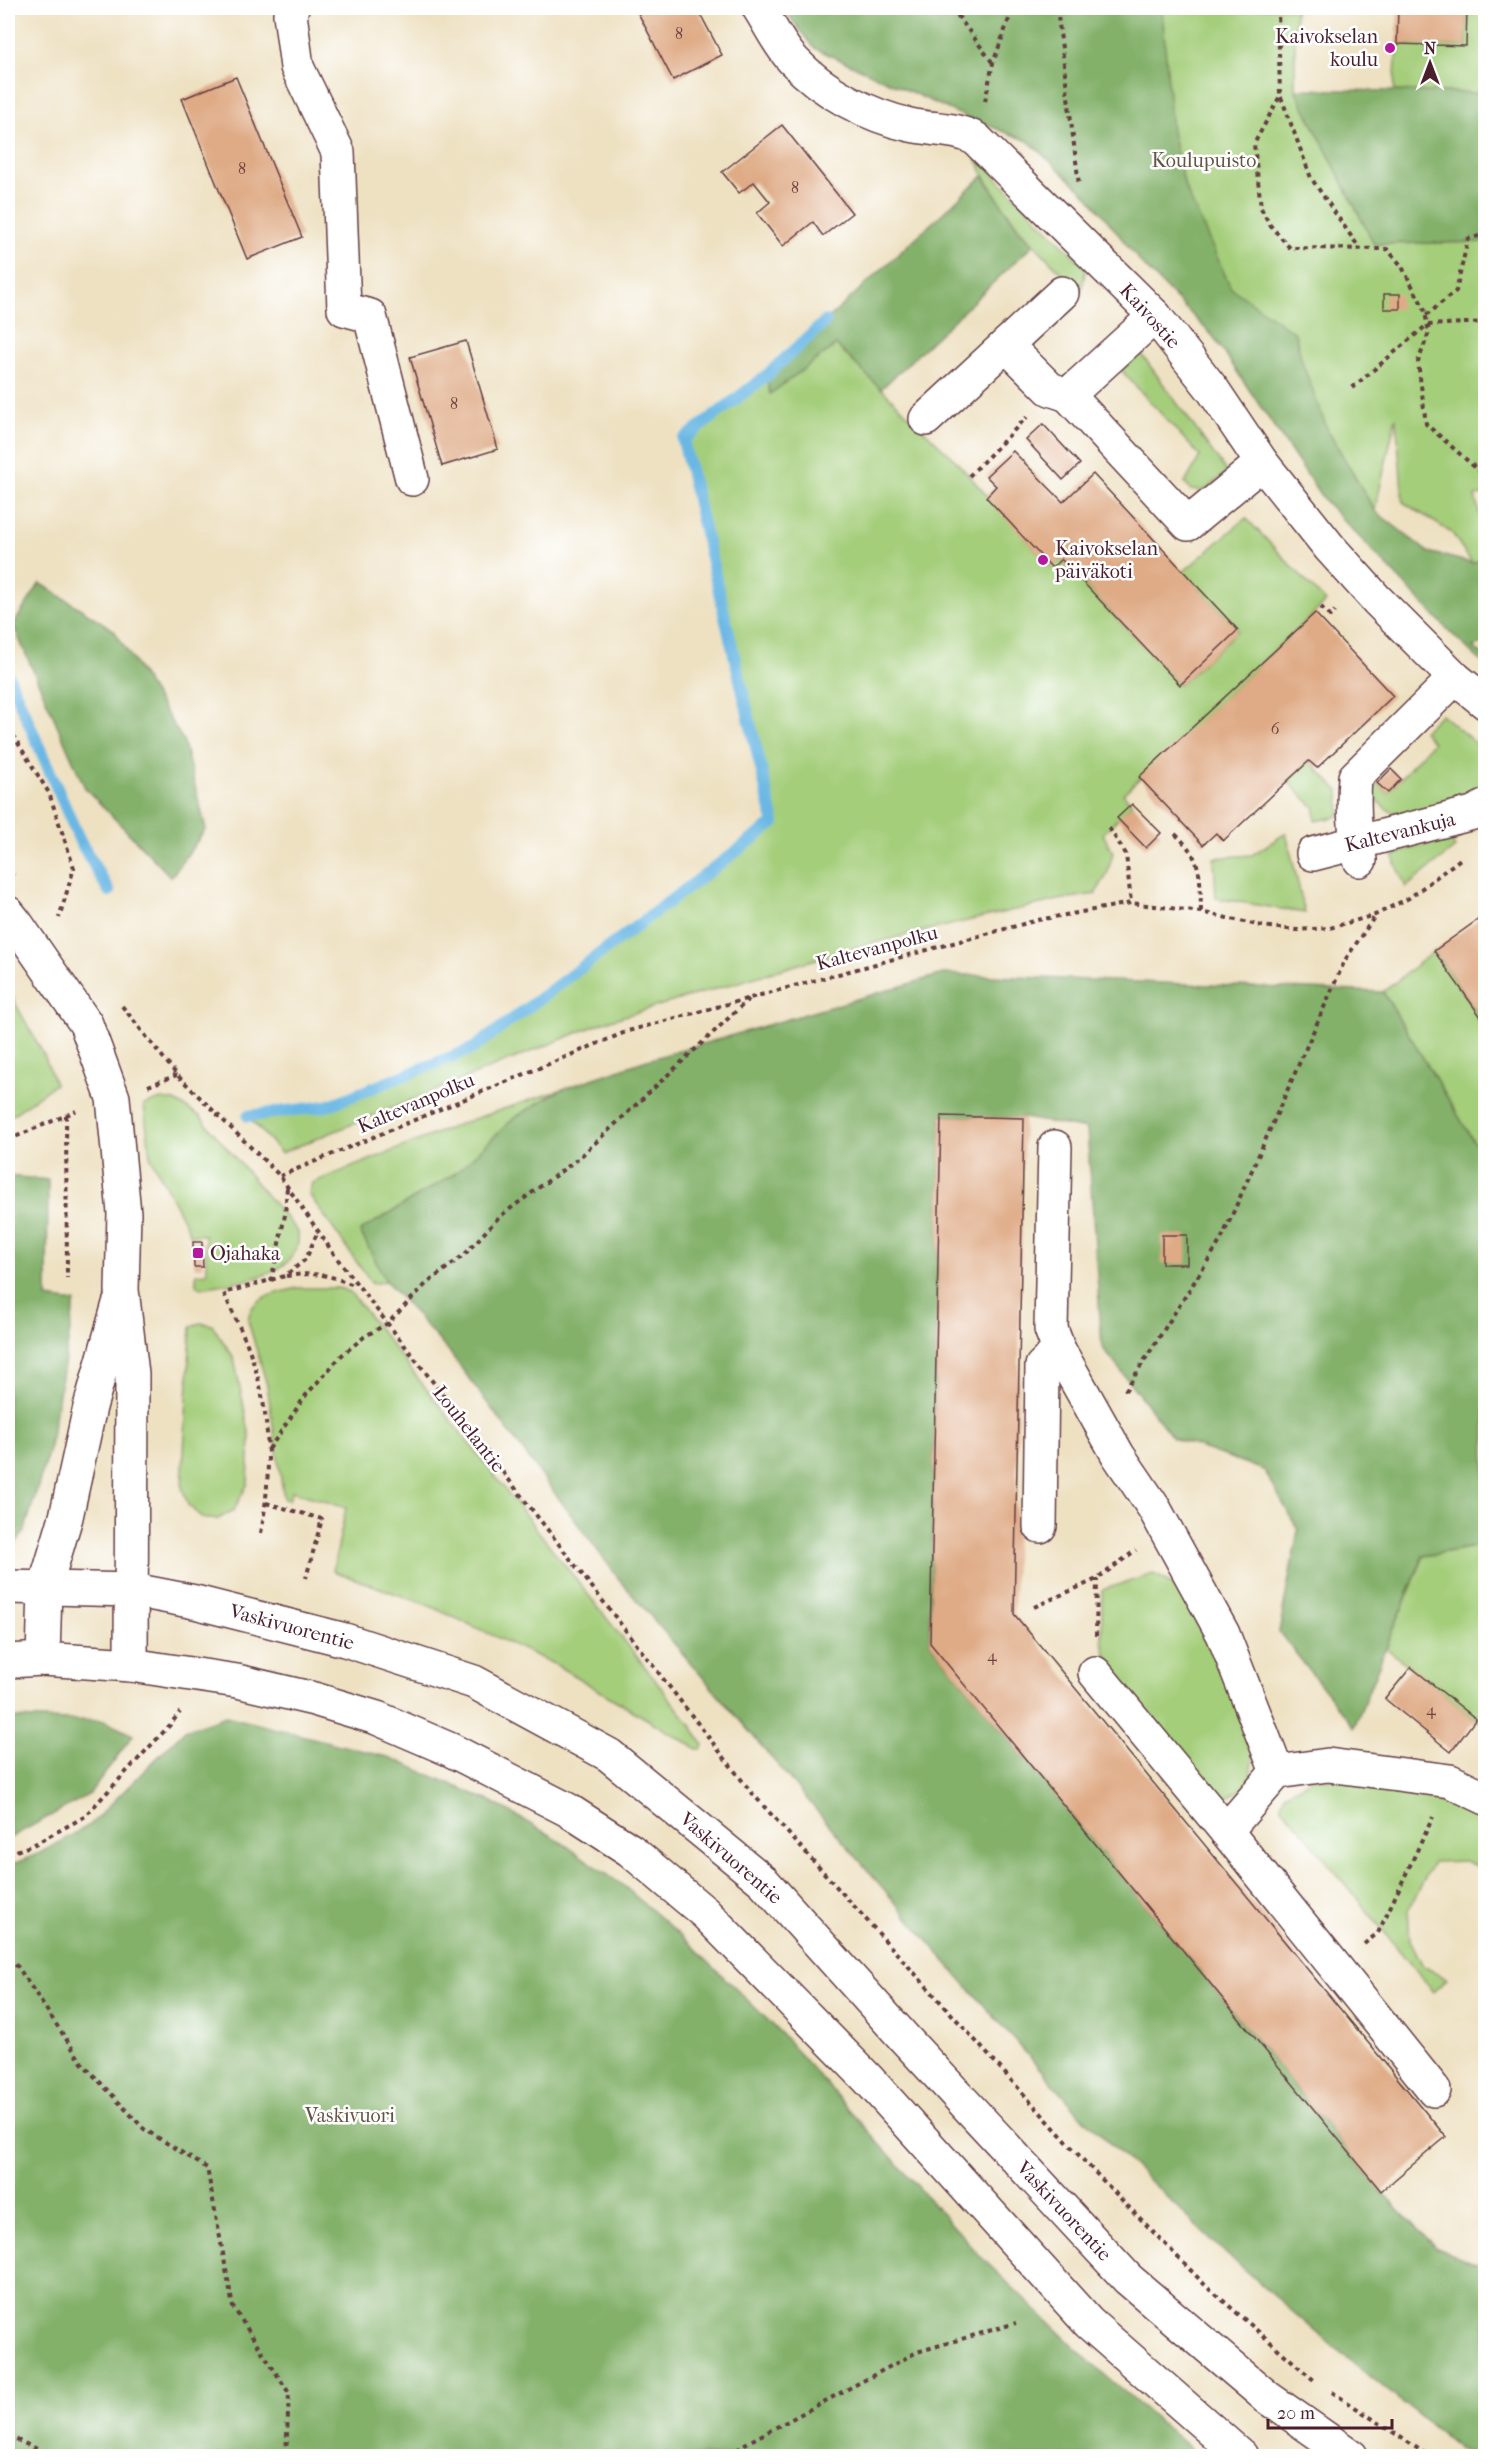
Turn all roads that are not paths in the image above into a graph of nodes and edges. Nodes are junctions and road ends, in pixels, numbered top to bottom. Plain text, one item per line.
1 (292, 8) edge
2 (759, 8) edge
3 (1062, 293) dead end
4 (1155, 316) junction
5 (1006, 345) junction
6 (1068, 395) junction
7 (926, 419) dead end
8 (1262, 462) junction
9 (412, 479) dead end
10 (1455, 678) junction
11 (1485, 703) edge
12 (1485, 806) edge
13 (1358, 851) junction
14 (1312, 854) dead end
15 (8, 913) edge
16 (1055, 1147) dead end
17 (122, 1290) junction
18 (1059, 1350) junction
19 (1040, 1526) dead end
20 (8, 1587) edge
21 (45, 1587) junction
22 (133, 1590) junction
23 (43, 1659) junction
24 (8, 1661) edge
25 (131, 1665) junction
26 (1095, 1673) road end
27 (1276, 1772) junction
28 (1485, 1798) edge
29 (1226, 1831) junction
30 (1434, 2090) dead end
31 (1241, 2457) edge
32 (1351, 2457) edge

1 - 9 main road
2 - 4 main road, Kaivostie
3 - 5 main road
4 - 6 main road
4 - 8 main road, Kaivostie
5 - 6 main road
5 - 7 main road
6 - 8 main road
8 - 10 main road, Kaivostie
10 - 11 main road, Kaivostie
10 - 13 main road
12 - 13 main road, Kaltevankuja
13 - 14 main road, Kaltevankuja
15 - 17 main road
16 - 18 main road
17 - 21 main road
17 - 22 main road
18 - 19 main road
18 - 27 main road
20 - 21 main road, Vaskivuorentie
21 - 22 main road, Vaskivuorentie
21 - 23 main road
22 - 25 main road
22 - 32 main road, Vaskivuorentie
23 - 24 main road
23 - 25 main road
25 - 31 main road
26 - 29 main road
27 - 28 main road
27 - 29 main road
29 - 30 main road

